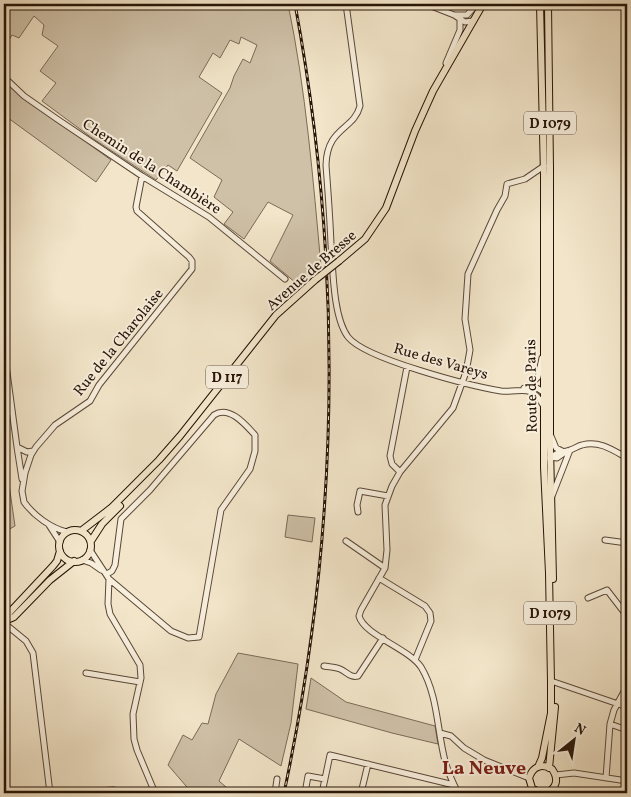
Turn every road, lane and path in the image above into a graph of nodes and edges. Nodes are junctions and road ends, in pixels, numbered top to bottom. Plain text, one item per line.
1 (346, 4) edge
2 (426, 4) edge
3 (477, 4) edge
4 (483, 4) edge
5 (540, 4) edge
6 (548, 4) edge
7 (454, 15) junction
8 (460, 19) junction
9 (473, 22) junction
10 (4, 77) edge
11 (438, 81) junction
12 (544, 166) junction
13 (142, 176) junction
14 (530, 176) junction
15 (544, 176) junction
16 (285, 279) dead end
17 (4, 350) edge
18 (543, 350) junction
19 (407, 367) junction
20 (462, 382) junction
21 (550, 385) junction
22 (528, 387) junction
23 (520, 390) junction
24 (532, 392) junction
25 (542, 392) junction
26 (543, 405) junction
27 (550, 408) junction
28 (550, 432) junction
29 (544, 440) junction
30 (17, 447) junction
31 (566, 451) junction
32 (33, 452) junction
33 (551, 458) junction
34 (627, 458) edge
35 (544, 468) junction
36 (400, 472) junction
37 (143, 477) junction
38 (23, 482) junction
39 (388, 496) junction
40 (552, 497) junction
41 (358, 512) dead end
42 (45, 521) junction
43 (81, 531) junction
44 (68, 532) junction
45 (605, 540) dead end
46 (90, 541) junction
47 (346, 541) dead end
48 (60, 542) junction
49 (627, 543) edge
50 (90, 550) junction
51 (60, 551) junction
52 (82, 560) junction
53 (74, 562) junction
54 (384, 568) junction
55 (108, 577) junction
56 (379, 578) junction
57 (588, 598) dead end
58 (627, 616) edge
59 (5, 622) edge
60 (382, 638) junction
61 (415, 660) junction
62 (324, 666) dead end
63 (86, 673) dead end
64 (140, 682) junction
65 (554, 682) junction
66 (627, 686) edge
67 (618, 703) junction
68 (627, 706) edge
69 (610, 724) junction
70 (627, 730) edge
71 (440, 733) junction
72 (368, 764) junction
73 (538, 767) junction
74 (549, 768) junction
75 (556, 775) junction
76 (529, 778) junction
77 (606, 778) junction
78 (277, 779) dead end
79 (325, 779) junction
80 (627, 781) edge
81 (454, 785) junction
82 (536, 792) edge
83 (551, 792) edge
84 (50, 793) edge
85 (64, 793) edge
86 (130, 793) edge
87 (154, 793) edge
88 (275, 793) edge
89 (305, 793) edge
90 (322, 793) edge
91 (361, 793) edge
92 (458, 793) edge

1 - 19 street, Rue des Vareys
2 - 7 street
3 - 7 street
4 - 9 main road, Avenue de Bresse / D 117
5 - 12 main road, Route de Paris / D 1079
6 - 21 main road, Route de Paris / D 1079
7 - 8 street
8 - 9 street
8 - 11 street
9 - 11 main road, Avenue de Bresse / D 117
10 - 13 street, Chemin de la Chambière
11 - 37 main road, Avenue de Bresse / D 117, bridge
12 - 14 street
12 - 15 main road, Route de Paris / D 1079
13 - 16 street, Chemin de la Chambière
13 - 32 street, Rue de la Charolaise
14 - 15 street
14 - 20 street
15 - 18 main road, Route de Paris / D 1079
17 - 30 street
18 - 22 street
18 - 25 main road, Route de Paris / D 1079
19 - 20 street, Rue des Vareys
19 - 36 street
20 - 23 street, Rue des Vareys
20 - 36 street
21 - 25 street
21 - 27 main road, Route de Paris / D 1079
22 - 23 street, Rue des Vareys
22 - 25 street
23 - 24 street, Rue des Vareys
24 - 25 street, Rue des Vareys
24 - 26 street
25 - 26 main road, Route de Paris / D 1079
25 - 27 street
26 - 29 main road, Route de Paris / D 1079
27 - 28 main road, Route de Paris / D 1079
28 - 31 street
28 - 33 main road, Route de Paris / D 1079
29 - 33 street
29 - 35 main road, Route de Paris / D 1079
30 - 32 street
30 - 38 street
31 - 33 street
31 - 34 street
31 - 40 street
32 - 38 street, Rue de la Charolaise
33 - 35 street
33 - 40 main road, Route de Paris / D 1079
35 - 73 main road, Route de Paris / D 1079
36 - 39 street
37 - 43 main road, Avenue de Bresse / D 117
37 - 46 main road, Avenue de Bresse / D 117
38 - 42 street, Rue de la Charolaise
39 - 41 street
39 - 54 street
40 - 65 main road, Route de Paris / D 1079
42 - 44 street
42 - 48 street
43 - 44 main road
43 - 46 main road
44 - 48 main road
45 - 49 street
46 - 50 main road
47 - 54 street
48 - 51 main road
50 - 52 main road
50 - 55 street
51 - 53 main road
51 - 59 main road
52 - 53 main road
52 - 55 street
53 - 59 main road
54 - 56 street
55 - 55 street
55 - 64 street
56 - 60 street
56 - 61 street
57 - 58 street
59 - 84 street
60 - 61 street
60 - 62 street
61 - 71 street
63 - 64 street
64 - 87 street
65 - 67 street
65 - 74 main road, Route de Paris / D 1079
66 - 67 street
67 - 68 street
67 - 69 street
69 - 70 street
69 - 77 street
71 - 76 street
71 - 81 street
72 - 79 street
72 - 81 street
72 - 91 street
73 - 74 main road
73 - 76 main road
74 - 75 main road
75 - 77 street
75 - 83 main road
76 - 82 main road
77 - 80 street
78 - 88 street
79 - 89 street
79 - 90 street
81 - 92 street
85 - 86 street

